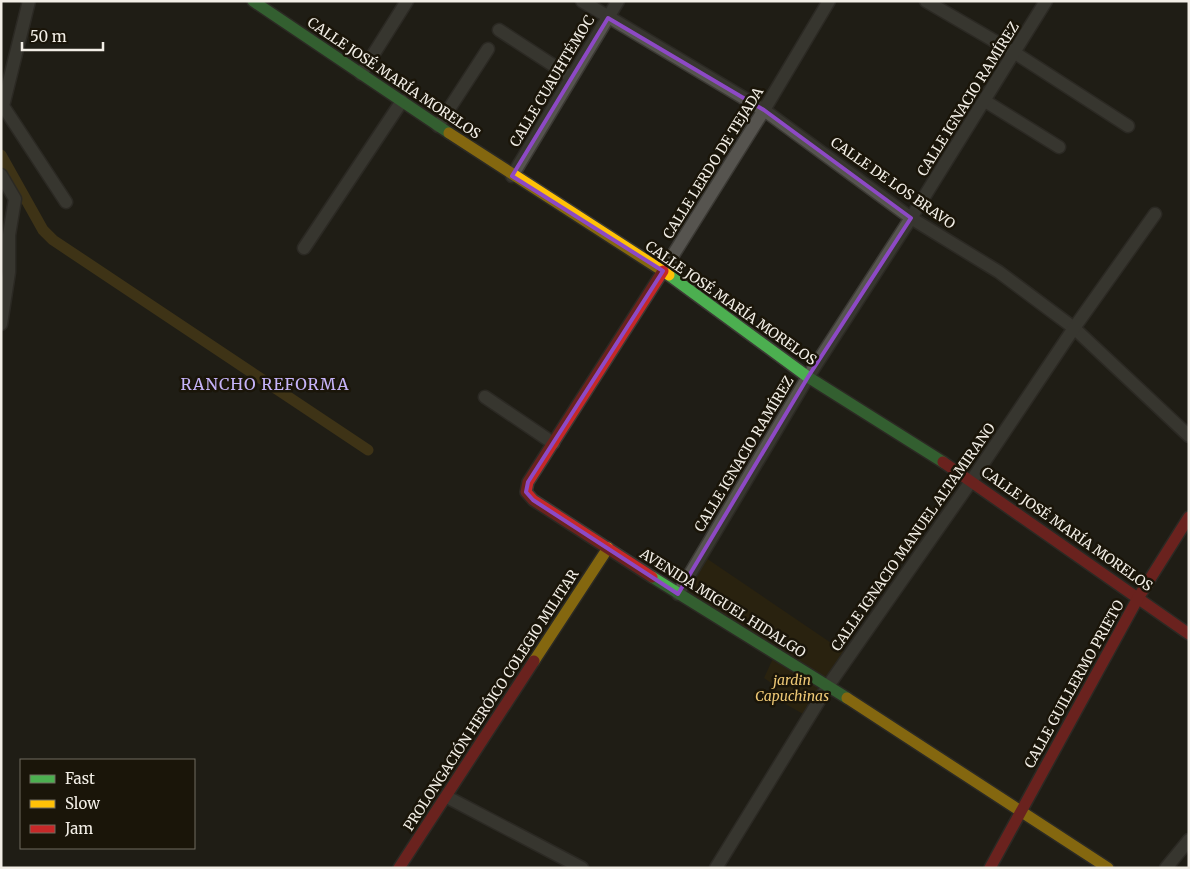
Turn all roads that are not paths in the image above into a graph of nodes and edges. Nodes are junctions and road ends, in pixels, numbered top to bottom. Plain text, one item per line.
1 (29, 1) edge
2 (407, 1) edge
3 (582, 1) edge
4 (618, 1) edge
5 (830, 1) edge
6 (926, 1) edge
7 (1046, 1) edge
8 (259, 3) edge
9 (608, 18) junction
10 (499, 30) dead end
11 (488, 49) dead end
12 (1016, 53) junction
13 (361, 74) junction
14 (571, 77) junction
15 (402, 101) junction
16 (985, 101) junction
17 (764, 110) junction
18 (438, 126) junction
19 (1128, 126) dead end
20 (1059, 147) dead end
21 (1, 175) edge
22 (512, 176) junction
23 (66, 202) dead end
24 (1155, 214) dead end
25 (911, 218) junction
26 (304, 248) dead end
27 (663, 271) junction
28 (1, 324) edge
29 (1074, 328) junction
30 (808, 377) junction
31 (485, 397) dead end
32 (1189, 436) edge
33 (553, 443) junction
34 (972, 480) junction
35 (526, 492) joint
36 (1189, 517) edge
37 (608, 548) junction
38 (678, 594) junction
39 (1138, 598) junction
40 (1189, 634) edge
41 (828, 686) junction
42 (447, 797) junction
43 (1020, 813) junction
44 (1189, 840) edge
45 (398, 868) edge
46 (582, 868) edge
47 (716, 868) edge
48 (990, 868) edge
49 (1108, 868) edge
50 (1166, 868) edge

1 - 23 street
2 - 13 street
3 - 9 street, CALLE DE LOS BRAVO
4 - 9 street, CALLE CUAUHTÉMOC
5 - 17 street, CALLE LERDO DE TEJADA
6 - 12 street
7 - 12 street, CALLE IGNACIO RAMÍREZ
8 - 13 street, CALLE JOSÉ MARÍA MORELOS
9 - 14 street, CALLE CUAUHTÉMOC
9 - 17 street, CALLE DE LOS BRAVO
10 - 14 street
11 - 18 street
12 - 16 street, CALLE IGNACIO RAMÍREZ
12 - 19 street
13 - 15 street, CALLE JOSÉ MARÍA MORELOS
14 - 22 street, CALLE CUAUHTÉMOC
15 - 18 street, CALLE JOSÉ MARÍA MORELOS
15 - 26 street
16 - 20 street
16 - 25 street, CALLE IGNACIO RAMÍREZ
17 - 25 street, CALLE DE LOS BRAVO
17 - 27 street, CALLE LERDO DE TEJADA
18 - 22 street, CALLE JOSÉ MARÍA MORELOS
21 - 28 street
22 - 27 street, CALLE JOSÉ MARÍA MORELOS
24 - 29 street, CALLE IGNACIO MANUEL ALTAMIRANO
25 - 29 street, CALLE DE LOS BRAVO
25 - 30 street, CALLE IGNACIO RAMÍREZ
27 - 30 street, CALLE JOSÉ MARÍA MORELOS
27 - 33 street, CALLE LERDO DE TEJADA
29 - 32 street, CALLE DE LOS BRAVO
29 - 34 street, CALLE IGNACIO MANUEL ALTAMIRANO
30 - 34 street, CALLE JOSÉ MARÍA MORELOS
30 - 38 street, CALLE IGNACIO RAMÍREZ
31 - 33 street
33 - 35 street, CALLE LERDO DE TEJADA
34 - 39 street, CALLE JOSÉ MARÍA MORELOS
34 - 41 street, CALLE IGNACIO MANUEL ALTAMIRANO
35 - 37 street, AVENIDA MIGUEL HIDALGO
36 - 39 street, CALLE GUILLERMO PRIETO
37 - 38 street, AVENIDA MIGUEL HIDALGO
37 - 42 street, PROLONGACIÓN HERÓICO COLEGIO MILITAR
38 - 41 street, AVENIDA MIGUEL HIDALGO
39 - 40 street, CALLE JOSÉ MARÍA MORELOS
39 - 43 street, CALLE GUILLERMO PRIETO
41 - 43 street, AVENIDA MIGUEL HIDALGO
41 - 47 street, CALLE IGNACIO MANUEL ALTAMIRANO
42 - 45 street, PROLONGACIÓN HERÓICO COLEGIO MILITAR
42 - 46 street
43 - 48 street, CALLE GUILLERMO PRIETO
43 - 49 street, AVENIDA MIGUEL HIDALGO
44 - 50 street

